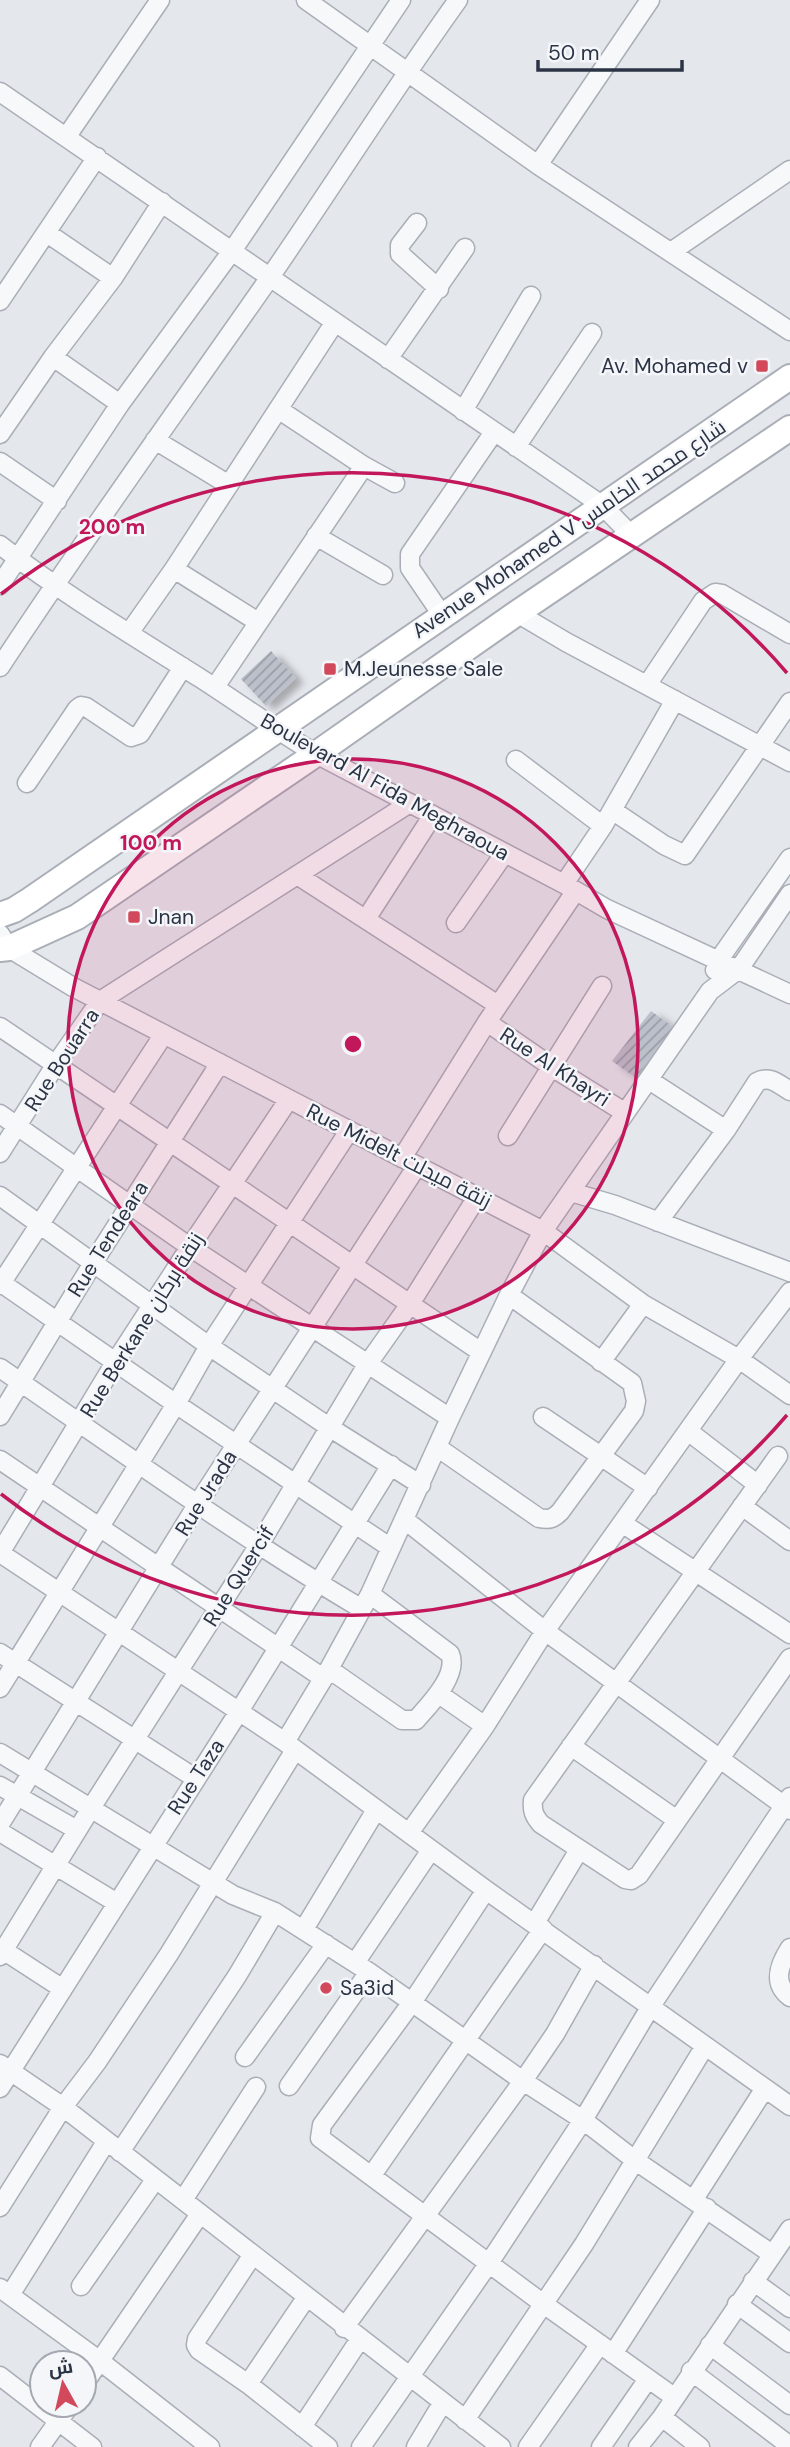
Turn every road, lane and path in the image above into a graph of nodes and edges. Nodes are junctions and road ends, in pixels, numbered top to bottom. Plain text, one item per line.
1 (160, 0) edge
2 (306, 0) edge
3 (401, 0) edge
4 (458, 0) edge
5 (650, 0) edge
6 (371, 45) junction
7 (406, 73) junction
8 (5, 96) edge
9 (0, 116) edge
10 (67, 136) junction
11 (97, 157) junction
12 (538, 165) junction
13 (790, 170) edge
14 (162, 202) junction
15 (417, 223) dead end
16 (47, 233) junction
17 (466, 248) dead end
18 (232, 251) junction
19 (671, 252) junction
20 (270, 277) junction
21 (113, 278) junction
22 (439, 289) junction
23 (531, 296) dead end
24 (0, 301) edge
25 (335, 322) junction
26 (790, 331) edge
27 (593, 333) dead end
28 (53, 357) junction
29 (388, 359) junction
30 (790, 377) edge
31 (120, 404) junction
32 (278, 409) junction
33 (463, 411) junction
34 (790, 428) edge
35 (494, 432) junction
36 (0, 434) edge
37 (155, 440) junction
38 (516, 447) junction
39 (0, 461) edge
40 (364, 466) junction
41 (395, 483) dead end
42 (229, 485) junction
43 (57, 501) junction
44 (603, 506) junction
45 (631, 535) junction
46 (316, 536) junction
47 (0, 545) edge
48 (19, 559) junction
49 (174, 569) junction
50 (383, 575) dead end
51 (0, 584) edge
52 (54, 584) junction
53 (517, 613) junction
54 (442, 615) junction
55 (258, 622) junction
56 (129, 633) junction
57 (790, 634) edge
58 (0, 667) edge
59 (183, 667) junction
60 (647, 685) junction
61 (215, 687) junction
62 (675, 700) junction
63 (790, 702) edge
64 (277, 731) junction
65 (760, 745) junction
66 (316, 754) junction
67 (516, 760) dead end
68 (790, 762) edge
69 (27, 783) dead end
70 (410, 803) junction
71 (612, 810) junction
72 (433, 815) junction
73 (603, 826) junction
74 (504, 855) junction
75 (790, 858) edge
76 (297, 874) junction
77 (569, 888) junction
78 (790, 894) edge
79 (0, 915) edge
80 (366, 919) junction
81 (456, 923) dead end
82 (3, 943) edge
83 (718, 961) junction
84 (739, 970) junction
85 (602, 986) dead end
86 (710, 991) junction
87 (790, 994) edge
88 (100, 1001) junction
89 (498, 1005) junction
90 (487, 1022) junction
91 (0, 1027) edge
92 (164, 1034) junction
93 (220, 1063) junction
94 (56, 1065) junction
95 (552, 1067) junction
96 (649, 1080) junction
97 (790, 1091) edge
98 (289, 1099) junction
99 (118, 1105) junction
100 (624, 1112) junction
101 (0, 1114) edge
102 (19, 1125) junction
103 (726, 1130) junction
104 (349, 1131) junction
105 (508, 1136) dead end
106 (170, 1141) junction
107 (0, 1153) edge
108 (410, 1162) junction
109 (76, 1166) junction
110 (234, 1184) junction
111 (571, 1192) junction
112 (0, 1196) edge
113 (477, 1197) junction
114 (130, 1204) junction
115 (658, 1222) junction
116 (288, 1223) junction
117 (39, 1225) junction
118 (543, 1231) junction
119 (190, 1247) junction
120 (93, 1263) junction
121 (351, 1266) junction
122 (790, 1272) edge
123 (0, 1283) edge
124 (248, 1285) junction
125 (790, 1292) edge
126 (509, 1295) junction
127 (410, 1304) junction
128 (643, 1304) junction
129 (153, 1307) junction
130 (56, 1322) junction
131 (310, 1328) junction
132 (209, 1346) junction
133 (481, 1352) junction
134 (739, 1359) junction
135 (116, 1362) junction
136 (601, 1362) junction
137 (367, 1365) junction
138 (0, 1368) edge
139 (21, 1382) junction
140 (273, 1389) junction
141 (790, 1395) edge
142 (176, 1404) junction
143 (0, 1416) edge
144 (543, 1417) dead end
145 (450, 1418) junction
146 (79, 1425) junction
147 (329, 1427) junction
148 (688, 1431) junction
149 (237, 1445) junction
150 (437, 1447) junction
151 (600, 1455) junction
152 (778, 1457) dead end
153 (0, 1460) edge
154 (138, 1462) junction
155 (391, 1465) junction
156 (295, 1485) junction
157 (421, 1485) junction
158 (758, 1485) junction
159 (41, 1488) junction
160 (648, 1488) junction
161 (197, 1505) junction
162 (742, 1506) junction
163 (405, 1520) junction
164 (622, 1523) junction
165 (354, 1524) junction
166 (99, 1528) junction
167 (790, 1541) edge
168 (259, 1545) junction
169 (391, 1548) junction
170 (0, 1553) edge
171 (159, 1569) junction
172 (695, 1572) junction
173 (318, 1583) junction
174 (59, 1594) junction
175 (366, 1602) junction
176 (219, 1609) junction
177 (545, 1631) junction
178 (119, 1633) junction
179 (790, 1634) edge
180 (278, 1647) junction
181 (0, 1653) edge
182 (790, 1658) edge
183 (16, 1664) junction
184 (178, 1673) junction
185 (326, 1673) junction
186 (615, 1683) junction
187 (0, 1688) edge
188 (439, 1694) junction
189 (76, 1701) junction
190 (238, 1713) junction
191 (485, 1726) junction
192 (135, 1739) junction
193 (290, 1746) junction
194 (571, 1746) junction
195 (0, 1753) edge
196 (720, 1759) junction
197 (33, 1773) junction
198 (195, 1778) junction
199 (0, 1786) edge
200 (17, 1796) junction
201 (788, 1804) edge
202 (91, 1808) junction
203 (376, 1810) junction
204 (677, 1819) junction
205 (0, 1824) edge
206 (78, 1830) junction
207 (0, 1832) edge
208 (410, 1833) junction
209 (153, 1846) junction
210 (431, 1850) junction
211 (579, 1850) junction
212 (55, 1866) junction
213 (212, 1882) junction
214 (486, 1890) junction
215 (117, 1903) junction
216 (275, 1912) junction
217 (539, 1926) junction
218 (304, 1929) junction
219 (326, 1944) junction
220 (790, 1948) edge
221 (1, 1951) edge
222 (594, 1965) junction
223 (362, 1967) junction
224 (63, 1989) junction
225 (790, 1997) edge
226 (413, 2001) junction
227 (651, 2006) junction
228 (468, 2041) junction
229 (705, 2046) junction
230 (245, 2057) dead end
231 (5, 2067) edge
232 (523, 2081) junction
233 (289, 2086) dead end
234 (256, 2087) dead end
235 (0, 2088) edge
236 (765, 2088) junction
237 (790, 2106) edge
238 (63, 2107) junction
239 (583, 2120) junction
240 (113, 2147) junction
241 (636, 2161) junction
242 (372, 2175) junction
243 (155, 2180) junction
244 (183, 2200) junction
245 (700, 2204) junction
246 (0, 2207) edge
247 (200, 2214) junction
248 (425, 2216) junction
249 (790, 2229) edge
250 (772, 2254) junction
251 (252, 2256) junction
252 (489, 2263) junction
253 (753, 2281) junction
254 (81, 2287) dead end
255 (5, 2292) edge
256 (306, 2298) junction
257 (737, 2304) junction
258 (545, 2305) junction
259 (790, 2308) edge
260 (344, 2328) junction
261 (360, 2339) junction
262 (790, 2343) edge
263 (710, 2345) junction
264 (607, 2349) junction
265 (100, 2361) junction
266 (98, 2364) edge
267 (691, 2371) junction
268 (0, 2376) edge
269 (409, 2377) junction
270 (648, 2379) junction
271 (248, 2384) junction
272 (674, 2397) junction
273 (443, 2402) junction
274 (790, 2405) edge
275 (662, 2417) junction
276 (61, 2419) edge
277 (464, 2420) junction
278 (59, 2422) junction
279 (302, 2427) junction
280 (482, 2441) edge
281 (790, 2445) edge
282 (40, 2447) edge
283 (92, 2447) edge
284 (210, 2447) edge
285 (328, 2447) edge
286 (360, 2447) edge
287 (416, 2447) edge
288 (501, 2447) edge
289 (528, 2447) edge
290 (601, 2447) edge
291 (638, 2447) edge
292 (700, 2447) edge

1 - 10 street
2 - 6 street
3 - 6 street
4 - 7 street
5 - 12 street
6 - 7 street
6 - 18 street
7 - 12 street
7 - 20 street
8 - 9 street
8 - 10 street
10 - 11 street
11 - 14 street
11 - 16 street
12 - 19 street
13 - 19 street
14 - 18 street
14 - 21 street
15 - 22 street
16 - 21 street
16 - 24 street
17 - 22 street
18 - 20 street
18 - 31 street
19 - 26 street
20 - 25 street
20 - 37 street
21 - 28 street
22 - 29 street
23 - 33 street
25 - 29 street
25 - 32 street
27 - 38 street
28 - 31 street
28 - 36 street
29 - 33 street
30 - 44 street, Avenue Mohamed V شارع محمد الخامس
31 - 43 street
32 - 40 street
32 - 42 street
33 - 35 street
34 - 45 street, Avenue Mohamed V شارع محمد الخامس
35 - 38 street
35 - 54 street
37 - 42 street
37 - 52 street
38 - 44 street
39 - 43 street
40 - 41 street
40 - 46 street
42 - 49 street
43 - 48 street
44 - 45 street
44 - 54 street, Avenue Mohamed V شارع محمد الخامس
45 - 53 street, Avenue Mohamed V شارع محمد الخامس
46 - 50 street
46 - 55 street
47 - 48 street, Boulevard Al Fida Meghraoua
48 - 51 street
48 - 52 street, Boulevard Al Fida Meghraoua
49 - 55 street
49 - 56 street
52 - 56 street, Boulevard Al Fida Meghraoua
52 - 58 street
53 - 60 street
53 - 66 street, Avenue Mohamed V شارع محمد الخامس
54 - 64 street, Avenue Mohamed V شارع محمد الخامس
55 - 61 street
56 - 59 street, Boulevard Al Fida Meghraoua
57 - 60 street
59 - 61 street, Boulevard Al Fida Meghraoua
59 - 69 street
60 - 62 street
61 - 64 street, Boulevard Al Fida Meghraoua
62 - 65 street
62 - 71 street, Rue Jrada
63 - 65 street
64 - 66 street, Boulevard Al Fida Meghraoua
64 - 79 street, Avenue Mohamed V شارع محمد الخامس
65 - 68 street
65 - 71 street
66 - 70 street, Boulevard Al Fida Meghraoua
66 - 82 street, Avenue Mohamed V شارع محمد الخامس
67 - 73 street
70 - 72 street, Boulevard Al Fida Meghraoua
70 - 76 street
71 - 73 street, Rue Jrada
72 - 74 street, Boulevard Al Fida Meghraoua
72 - 80 street
73 - 77 street, Rue Jrada
74 - 77 street, Boulevard Al Fida Meghraoua
74 - 81 street
75 - 83 street
76 - 80 street
76 - 88 street
77 - 83 street, Boulevard Al Fida Meghraoua
77 - 89 street, Rue Jrada
78 - 84 street
80 - 89 street
82 - 88 street, Rue Midelt زنقة ميدلت
83 - 84 street, Boulevard Al Fida Meghraoua
83 - 86 street
84 - 86 street
84 - 87 street, Boulevard Al Fida Meghraoua
85 - 95 street
86 - 96 street
88 - 92 street, Rue Midelt زنقة ميدلت
88 - 94 street, Rue Bouarra
89 - 90 street, Rue Jrada
90 - 95 street, Rue Al Khayri
90 - 108 street, Rue Jrada
91 - 94 street
92 - 93 street, Rue Midelt زنقة ميدلت
92 - 99 street
93 - 98 street, Rue Midelt زنقة ميدلت
93 - 106 street, Rue Tendeara
94 - 99 street
94 - 102 street, Rue Bouarra
95 - 100 street, Rue Al Khayri
95 - 105 street
96 - 100 street
96 - 103 street
97 - 103 street
98 - 104 street, Rue Midelt زنقة ميدلت
98 - 110 street, Rue Berkane زنقة بركان
99 - 106 street
99 - 109 street
100 - 111 street
101 - 102 street
102 - 107 street, Rue Bouarra
102 - 109 street
103 - 115 street
104 - 108 street, Rue Midelt زنقة ميدلت
104 - 116 street
106 - 110 street
106 - 114 street, Rue Tendeara
108 - 113 street, Rue Midelt زنقة ميدلت
108 - 121 street, Rue Jrada
109 - 114 street
109 - 117 street
110 - 116 street
110 - 119 street, Rue Berkane زنقة بركان
111 - 115 street
111 - 118 street
112 - 117 street
113 - 118 street, Rue Midelt زنقة ميدلت
113 - 127 street, Rue Quercif
114 - 119 street
114 - 120 street, Rue Tendeara
115 - 122 street
116 - 121 street
116 - 124 street
117 - 120 street
117 - 123 street
118 - 126 street
118 - 128 street, Rue Midelt زنقة ميدلت
119 - 124 street
119 - 129 street, Rue Berkane زنقة بركان
120 - 129 street
120 - 130 street, Rue Tendeara
121 - 127 street
121 - 131 street, Rue Jrada
123 - 130 street
124 - 131 street
124 - 132 street
125 - 134 street
126 - 133 street
126 - 136 street
127 - 133 street
127 - 137 street, Rue Quercif
128 - 134 street, Rue Midelt زنقة ميدلت
128 - 136 street
129 - 132 street
129 - 135 street, Rue Berkane زنقة بركان
130 - 135 street
130 - 139 street, Rue Tendeara
131 - 137 street
131 - 140 street, Rue Jrada
132 - 140 street
132 - 142 street
133 - 145 street
134 - 141 street, Rue Midelt زنقة ميدلت
134 - 148 street
135 - 142 street
135 - 146 street, Rue Berkane زنقة بركان
136 - 151 street
137 - 145 street
137 - 147 street, Rue Quercif
138 - 139 street
139 - 143 street, Rue Tendeara
139 - 146 street
140 - 147 street
140 - 149 street, Rue Jrada
142 - 149 street
142 - 154 street
144 - 151 street
145 - 150 street
146 - 154 street
146 - 159 street, Rue Berkane زنقة بركان
147 - 155 street
147 - 156 street, Rue Quercif
148 - 158 street
148 - 160 street
149 - 156 street
149 - 161 street, Rue Jrada
150 - 151 street
150 - 157 street
151 - 160 street
152 - 158 street
153 - 159 street
154 - 161 street
154 - 166 street
155 - 157 street
155 - 165 street, Rue Taza
156 - 165 street
156 - 168 street, Rue Quercif
157 - 163 street
158 - 162 street
159 - 166 street
159 - 170 street, Rue Berkane زنقة بركان
160 - 164 street
161 - 168 street
161 - 171 street, Rue Jrada
162 - 167 street
162 - 172 street
163 - 169 street
163 - 177 street
164 - 172 street
164 - 177 street
165 - 169 street
165 - 173 street, Rue Taza
166 - 171 street
166 - 174 street
168 - 173 street
168 - 176 street, Rue Quercif
169 - 175 street
170 - 174 street
171 - 176 street
171 - 178 street, Rue Jrada
172 - 179 street
172 - 186 street
173 - 175 street
173 - 180 street, Rue Taza
174 - 178 street
174 - 183 street
175 - 185 street
175 - 188 street
176 - 180 street
176 - 184 street, Rue Quercif
177 - 186 street
177 - 191 street
178 - 184 street
178 - 189 street, Rue Jrada
180 - 185 street
180 - 190 street, Rue Taza
181 - 183 street
182 - 196 street
183 - 187 street
183 - 189 street
184 - 190 street
184 - 192 street, Rue Quercif
185 - 188 street
185 - 193 street
186 - 194 street
186 - 196 street
188 - 191 street
189 - 192 street
189 - 197 street, Rue Jrada
190 - 193 street
190 - 198 street, Rue Taza
191 - 208 street
192 - 198 street
192 - 202 street, Rue Quercif
193 - 203 street
193 - 213 street
194 - 204 street
194 - 211 street
195 - 197 street
196 - 201 street
196 - 204 street
197 - 200 street, Rue Jrada
197 - 202 street
198 - 209 street, Rue Taza
199 - 200 street
200 - 205 street, Rue Jrada
200 - 206 street
201 - 227 street
202 - 206 street, Rue Quercif
202 - 209 street
203 - 208 street
203 - 218 street
204 - 211 street
206 - 212 street, Rue Quercif
207 - 212 street
208 - 210 street
209 - 213 street
209 - 215 street, Rue Taza
210 - 214 street
210 - 223 street
211 - 217 street
212 - 215 street
212 - 221 street, Rue Quercif
213 - 216 street
213 - 238 street
214 - 217 street
214 - 226 street
215 - 224 street, Rue Taza
216 - 218 street
216 - 240 street
217 - 222 street
217 - 228 street
218 - 219 street
219 - 223 street
219 - 230 street
220 - 225 street
221 - 224 street
222 - 227 street
222 - 232 street
223 - 226 street
223 - 233 street
224 - 231 street, Rue Taza
226 - 228 street
226 - 242 street
227 - 229 street
227 - 239 street
228 - 232 street
228 - 242 street
229 - 236 street
229 - 241 street
231 - 235 street, Rue Taza
231 - 238 street
232 - 239 street
232 - 248 street
234 - 244 street
236 - 237 street
236 - 245 street
238 - 240 street
238 - 246 street
239 - 241 street
239 - 252 street
240 - 243 street
240 - 255 street
241 - 245 street
241 - 258 street
242 - 248 street
243 - 244 street
243 - 254 street
244 - 247 street
245 - 250 street
245 - 264 street
247 - 251 street
247 - 265 street
248 - 252 street
248 - 260 street
249 - 250 street
250 - 253 street
251 - 256 street
251 - 271 street
252 - 258 street
252 - 269 street
253 - 257 street
253 - 259 street
255 - 265 street
256 - 260 street
256 - 271 street
257 - 262 street
257 - 263 street
258 - 264 street
258 - 277 street
260 - 261 street
261 - 269 street
261 - 279 street
263 - 267 street
263 - 274 street
264 - 270 street
264 - 289 street
265 - 266 street
265 - 284 street
267 - 272 street
267 - 281 street
268 - 278 street
269 - 273 street
269 - 286 street
270 - 272 street
270 - 290 street
271 - 279 street
272 - 275 street
273 - 277 street
273 - 287 street
275 - 291 street
275 - 292 street
276 - 278 street
277 - 280 street
278 - 282 street
278 - 283 street
279 - 285 street
280 - 288 street

